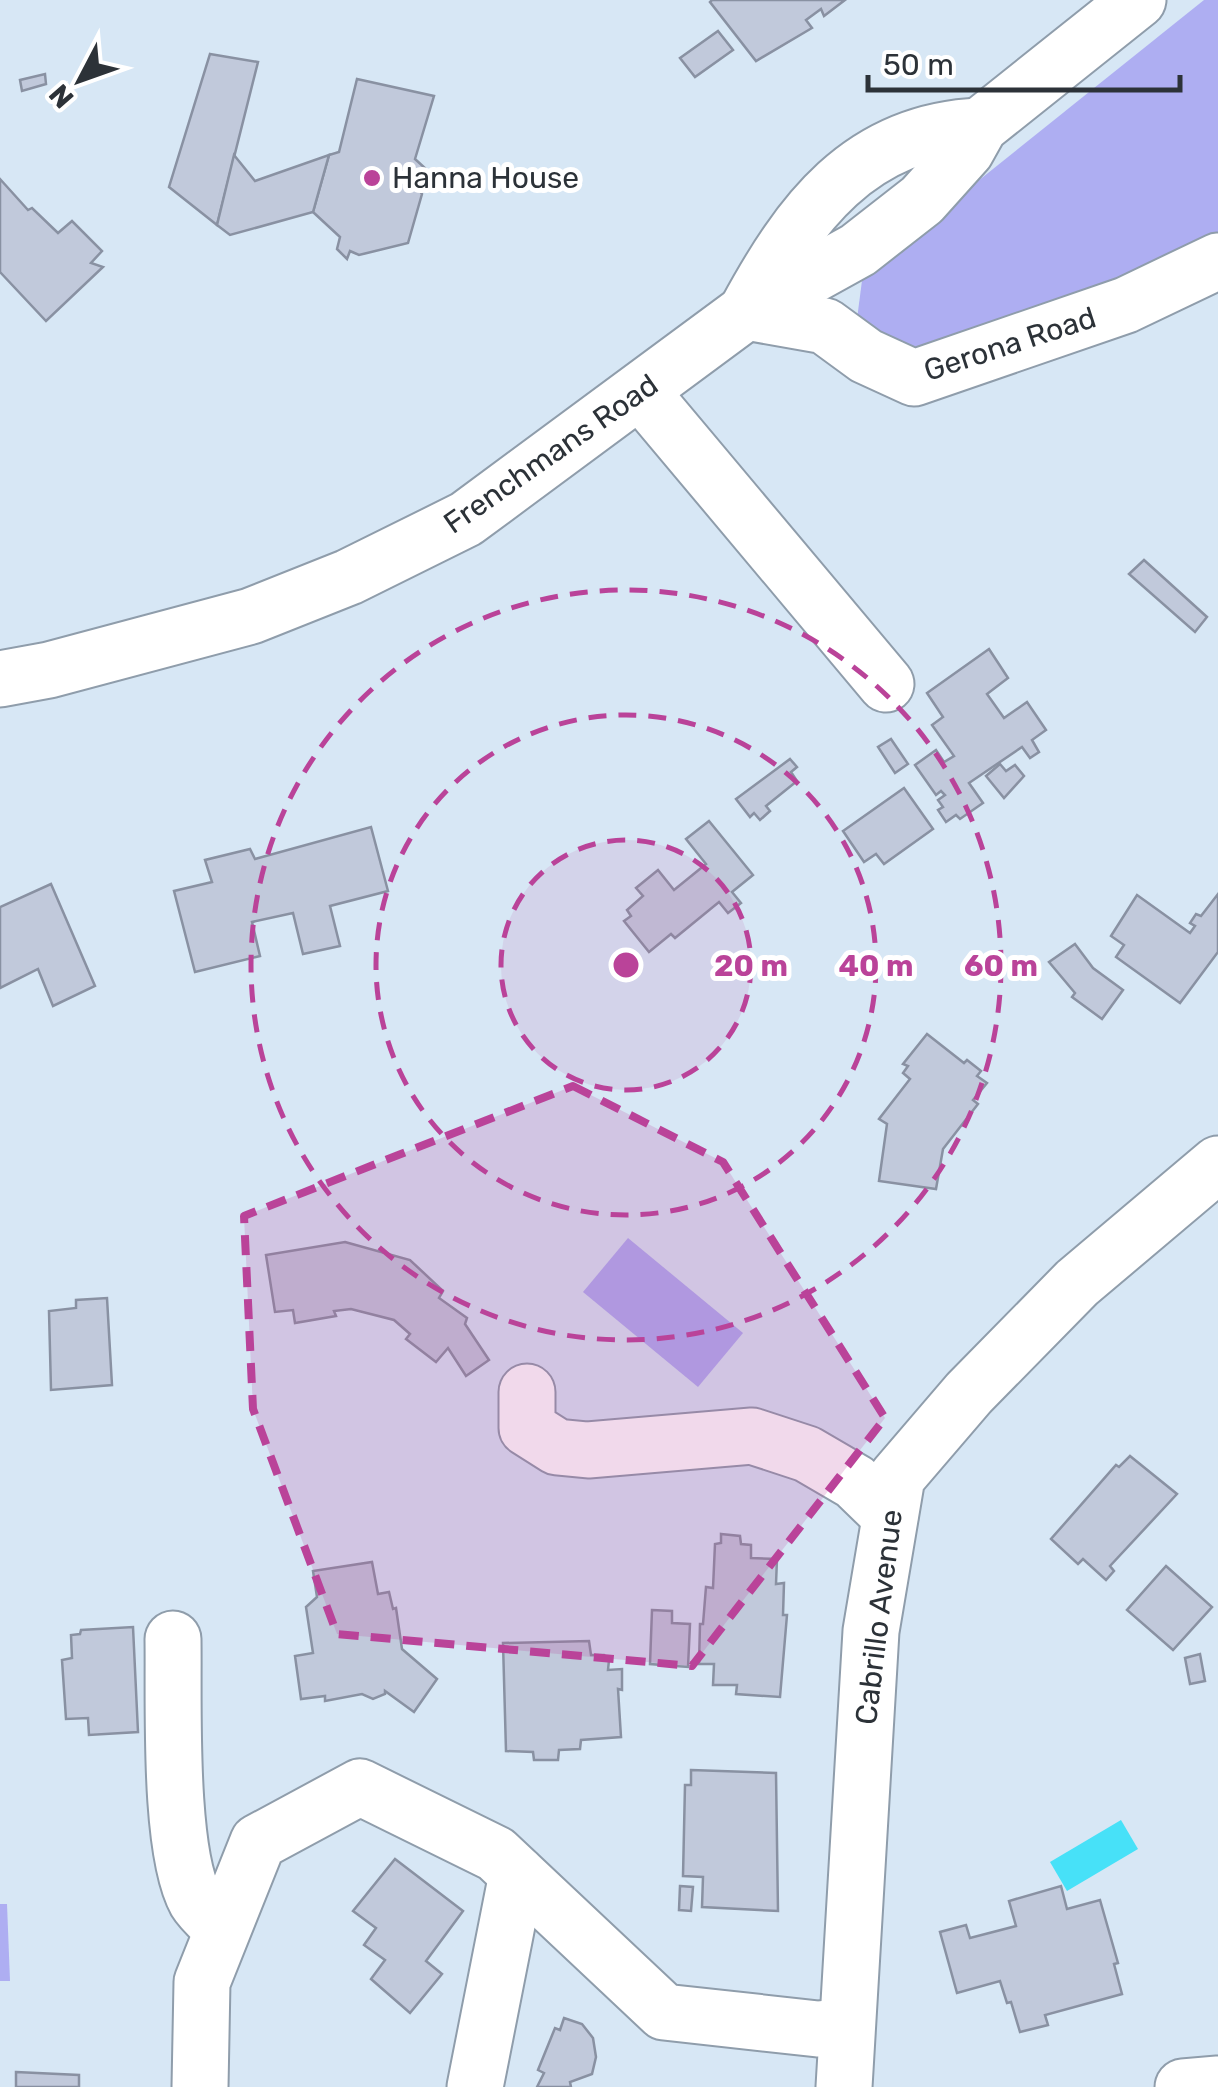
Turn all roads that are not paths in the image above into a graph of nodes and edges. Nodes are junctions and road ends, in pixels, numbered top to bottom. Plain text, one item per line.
1 (1138, 0) edge
2 (1218, 261) edge
3 (746, 312) junction
4 (641, 392) junction
5 (0, 679) edge
6 (886, 684) dead end
7 (1218, 1164) edge
8 (527, 1392) dead end
9 (890, 1516) junction
10 (173, 1638) dead end
11 (517, 1874) junction
12 (222, 1929) junction
13 (846, 2026) junction
14 (1218, 2084) edge
15 (200, 2087) edge
16 (475, 2087) edge
17 (844, 2087) edge
18 (1183, 2087) edge

1 - 3 street, Frenchmans Road
2 - 3 street, Gerona Road
3 - 4 street, Frenchmans Road
4 - 5 street, Frenchmans Road
4 - 6 street
7 - 9 street, Cabrillo Avenue
8 - 9 street
9 - 13 street, Cabrillo Avenue
10 - 12 street
11 - 12 street
11 - 13 street
11 - 16 street
12 - 15 street
13 - 17 street, Cabrillo Avenue
14 - 18 street

